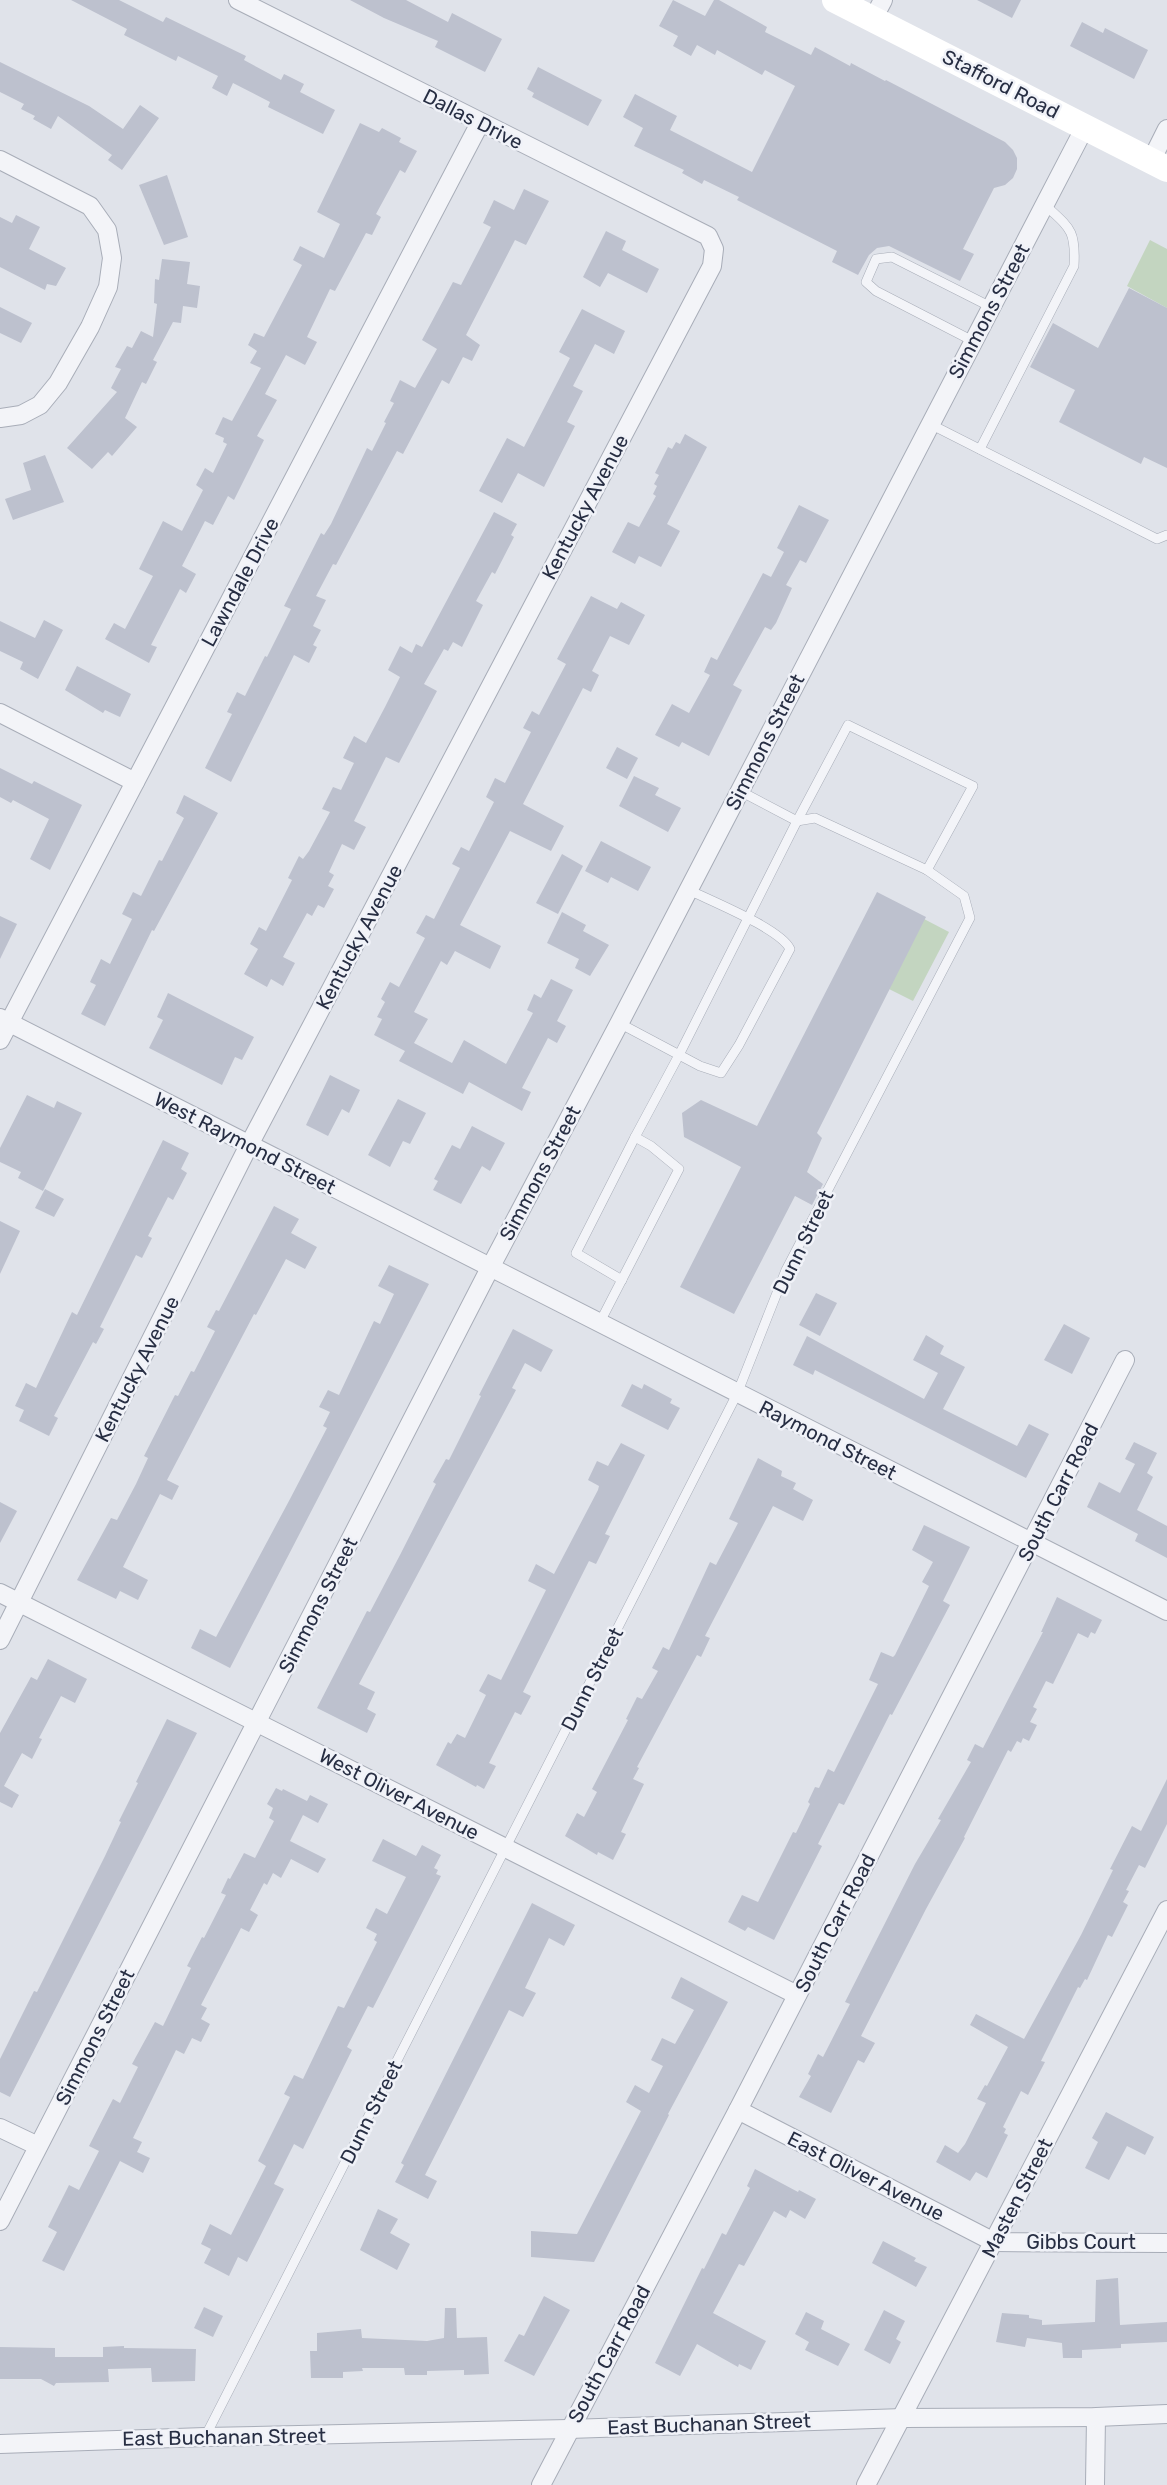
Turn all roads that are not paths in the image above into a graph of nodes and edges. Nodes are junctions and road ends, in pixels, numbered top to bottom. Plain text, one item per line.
1 (238, 0) edge
2 (835, 0) edge
3 (878, 9) edge
4 (480, 123) junction
5 (1086, 127) junction
6 (1167, 129) edge
7 (0, 160) edge
8 (1159, 165) edge
9 (1045, 205) junction
10 (708, 236) joint
11 (991, 307) junction
12 (973, 341) junction
13 (0, 418) edge
14 (930, 424) junction
15 (980, 449) junction
16 (1167, 535) edge
17 (0, 713) edge
18 (135, 782) junction
19 (740, 790) junction
20 (797, 820) junction
21 (927, 870) junction
22 (689, 890) junction
23 (747, 918) junction
24 (4, 1021) edge
25 (619, 1023) junction
26 (0, 1040) edge
27 (679, 1055) junction
28 (635, 1137) junction
29 (249, 1145) junction
30 (489, 1268) junction
31 (622, 1280) junction
32 (599, 1324) junction
33 (1125, 1360) dead end
34 (737, 1394) junction
35 (1032, 1542) junction
36 (0, 1593) edge
37 (19, 1603) junction
38 (1167, 1611) edge
39 (0, 1640) edge
40 (258, 1723) junction
41 (505, 1848) junction
42 (1167, 1910) edge
43 (797, 1995) junction
44 (738, 2110) junction
45 (0, 2128) edge
46 (38, 2146) junction
47 (0, 2221) edge
48 (994, 2242) junction
49 (1167, 2242) edge
50 (1167, 2414) edge
51 (1096, 2417) junction
52 (903, 2418) junction
53 (569, 2429) junction
54 (205, 2437) junction
55 (0, 2444) edge
56 (540, 2485) edge
57 (866, 2485) edge
58 (1095, 2485) edge

1 - 4 street, Dallas Drive
2 - 3 street, Stafford Road
3 - 5 street, Stafford Road
4 - 10 street, Dallas Drive
4 - 18 street, Lawndale Drive
5 - 8 street, Stafford Road
5 - 9 street, Simmons Street
6 - 8 street
7 - 13 street
9 - 11 street, Simmons Street
9 - 15 lane
10 - 29 street, Kentucky Avenue
11 - 12 street, Simmons Street
11 - 12 lane
12 - 14 street, Simmons Street
14 - 15 lane
14 - 19 street, Simmons Street
15 - 16 lane
17 - 18 street
18 - 24 street, Lawndale Drive
19 - 20 lane
19 - 22 street, Simmons Street
20 - 21 lane
20 - 21 lane
20 - 23 lane
21 - 34 lane, Dunn Street
22 - 23 lane
22 - 25 street, Simmons Street
23 - 27 lane
23 - 27 lane
24 - 26 street, Lawndale Drive
24 - 29 street, West Raymond Street
25 - 27 lane
25 - 30 street, Simmons Street
27 - 28 lane
28 - 31 lane
28 - 31 lane
29 - 30 street, West Raymond Street
29 - 37 street, Kentucky Avenue
30 - 32 street, Raymond Street
30 - 40 street, Simmons Street
31 - 32 lane
32 - 34 street, Raymond Street
33 - 35 street, South Carr Road
34 - 35 street, Raymond Street
34 - 41 lane, Dunn Street
35 - 38 street, Raymond Street
35 - 43 street, South Carr Road
36 - 37 street, West Oliver Avenue
37 - 39 street, Kentucky Avenue
37 - 40 street, West Oliver Avenue
40 - 41 street, West Oliver Avenue
40 - 46 street, Simmons Street
41 - 43 street, West Oliver Avenue
41 - 54 lane, Dunn Street
42 - 48 street, Masten Street
43 - 44 street, South Carr Road
44 - 48 street, East Oliver Avenue
44 - 53 street, South Carr Road
45 - 46 street
46 - 47 street, Simmons Street
48 - 49 street, Gibbs Court
48 - 52 street, Masten Street
50 - 51 street, East Buchanan Street
51 - 52 street, East Buchanan Street
51 - 58 street
52 - 53 street, East Buchanan Street
52 - 57 street, Masten Street
53 - 54 street, East Buchanan Street
53 - 56 street, South Carr Road
54 - 55 street, East Buchanan Street

